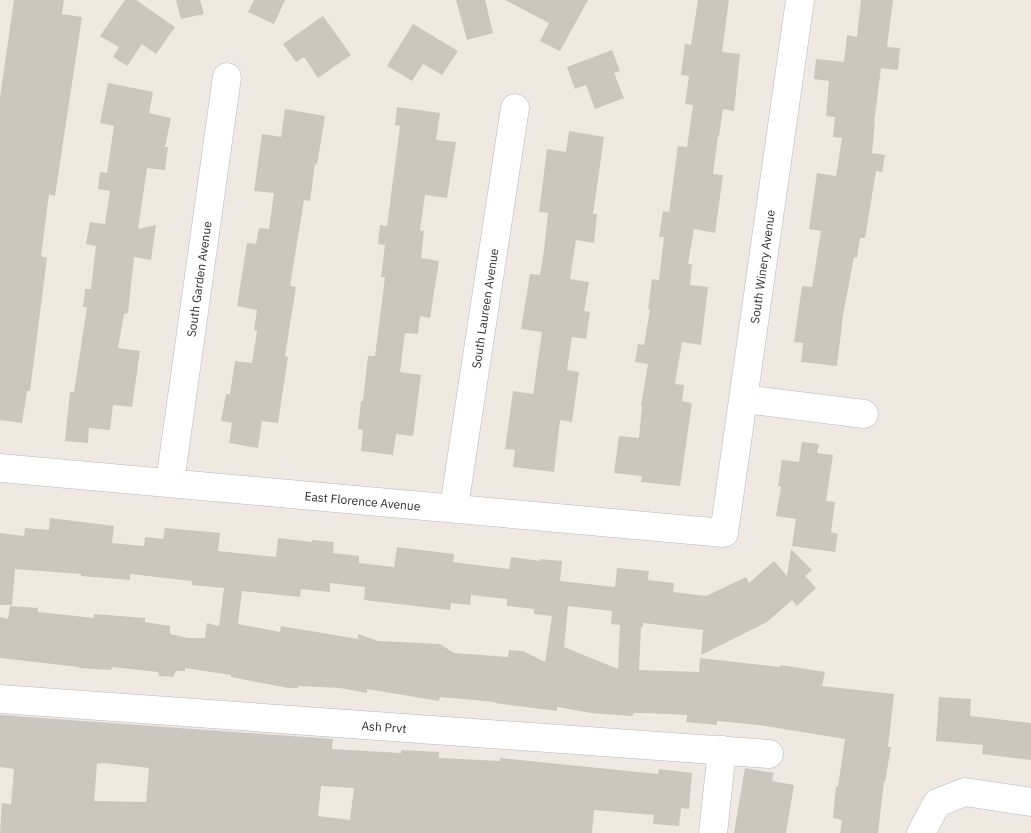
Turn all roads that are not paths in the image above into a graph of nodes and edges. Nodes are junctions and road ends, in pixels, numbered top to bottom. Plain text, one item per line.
1 (800, 0) edge
2 (227, 77) dead end
3 (515, 108) dead end
4 (744, 399) junction
5 (864, 414) dead end
6 (0, 468) edge
7 (170, 482) junction
8 (454, 507) junction
9 (724, 532) joint
10 (0, 699) edge
11 (722, 750) junction
12 (769, 754) dead end
13 (1031, 802) edge
14 (713, 833) edge
15 (921, 833) edge

1 - 4 street, South Winery Avenue
2 - 7 street, South Garden Avenue
3 - 8 street, South Laureen Avenue
4 - 5 street
4 - 9 street, South Winery Avenue
6 - 7 street, East Florence Avenue
7 - 8 street, East Florence Avenue
8 - 9 street, East Florence Avenue
10 - 11 street, Ash Prvt
11 - 12 street, Ash Prvt
11 - 14 street
13 - 15 street

